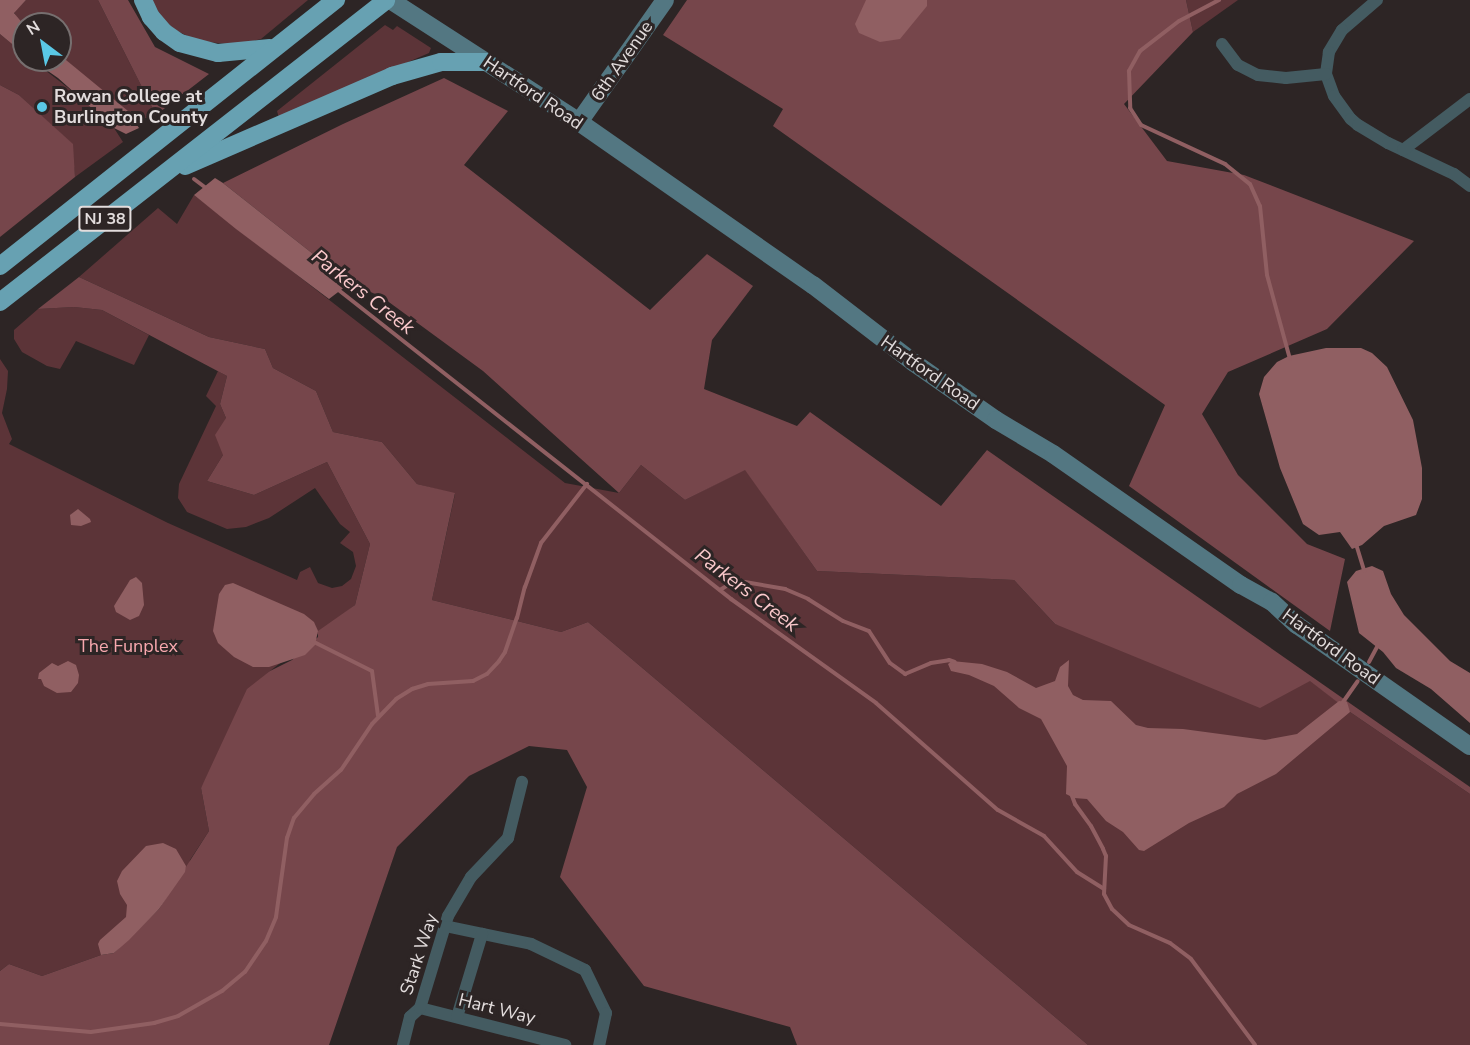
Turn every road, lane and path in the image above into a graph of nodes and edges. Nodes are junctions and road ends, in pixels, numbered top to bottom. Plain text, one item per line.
1 (143, 0) edge
2 (336, 0) edge
3 (388, 0) edge
4 (665, 0) edge
5 (1377, 0) edge
6 (1222, 44) dead end
7 (272, 48) junction
8 (487, 62) junction
9 (1326, 74) junction
10 (1470, 99) edge
11 (579, 122) junction
12 (1403, 150) junction
13 (159, 177) junction
14 (1470, 186) edge
15 (0, 266) edge
16 (0, 302) edge
17 (1470, 746) edge
18 (522, 782) dead end
19 (445, 926) junction
20 (482, 934) junction
21 (420, 1008) junction
22 (458, 1017) junction
23 (403, 1045) edge
24 (565, 1045) edge
25 (599, 1045) edge

1 - 7 highway
2 - 7 highway, NJ 38
3 - 8 street, Hartford Road
3 - 13 highway, NJ 38
4 - 11 street, 6th Avenue
5 - 9 street
6 - 9 street
7 - 15 highway, NJ 38
8 - 11 street, Hartford Road
8 - 13 highway
9 - 12 street
10 - 12 street
11 - 17 street, Hartford Road
12 - 14 street
13 - 16 highway, NJ 38
18 - 19 street, Stark Way
19 - 20 street
19 - 21 street, Stark Way
20 - 22 street
20 - 25 street
21 - 22 street, Hart Way
21 - 23 street, Stark Way
22 - 24 street, Hart Way

